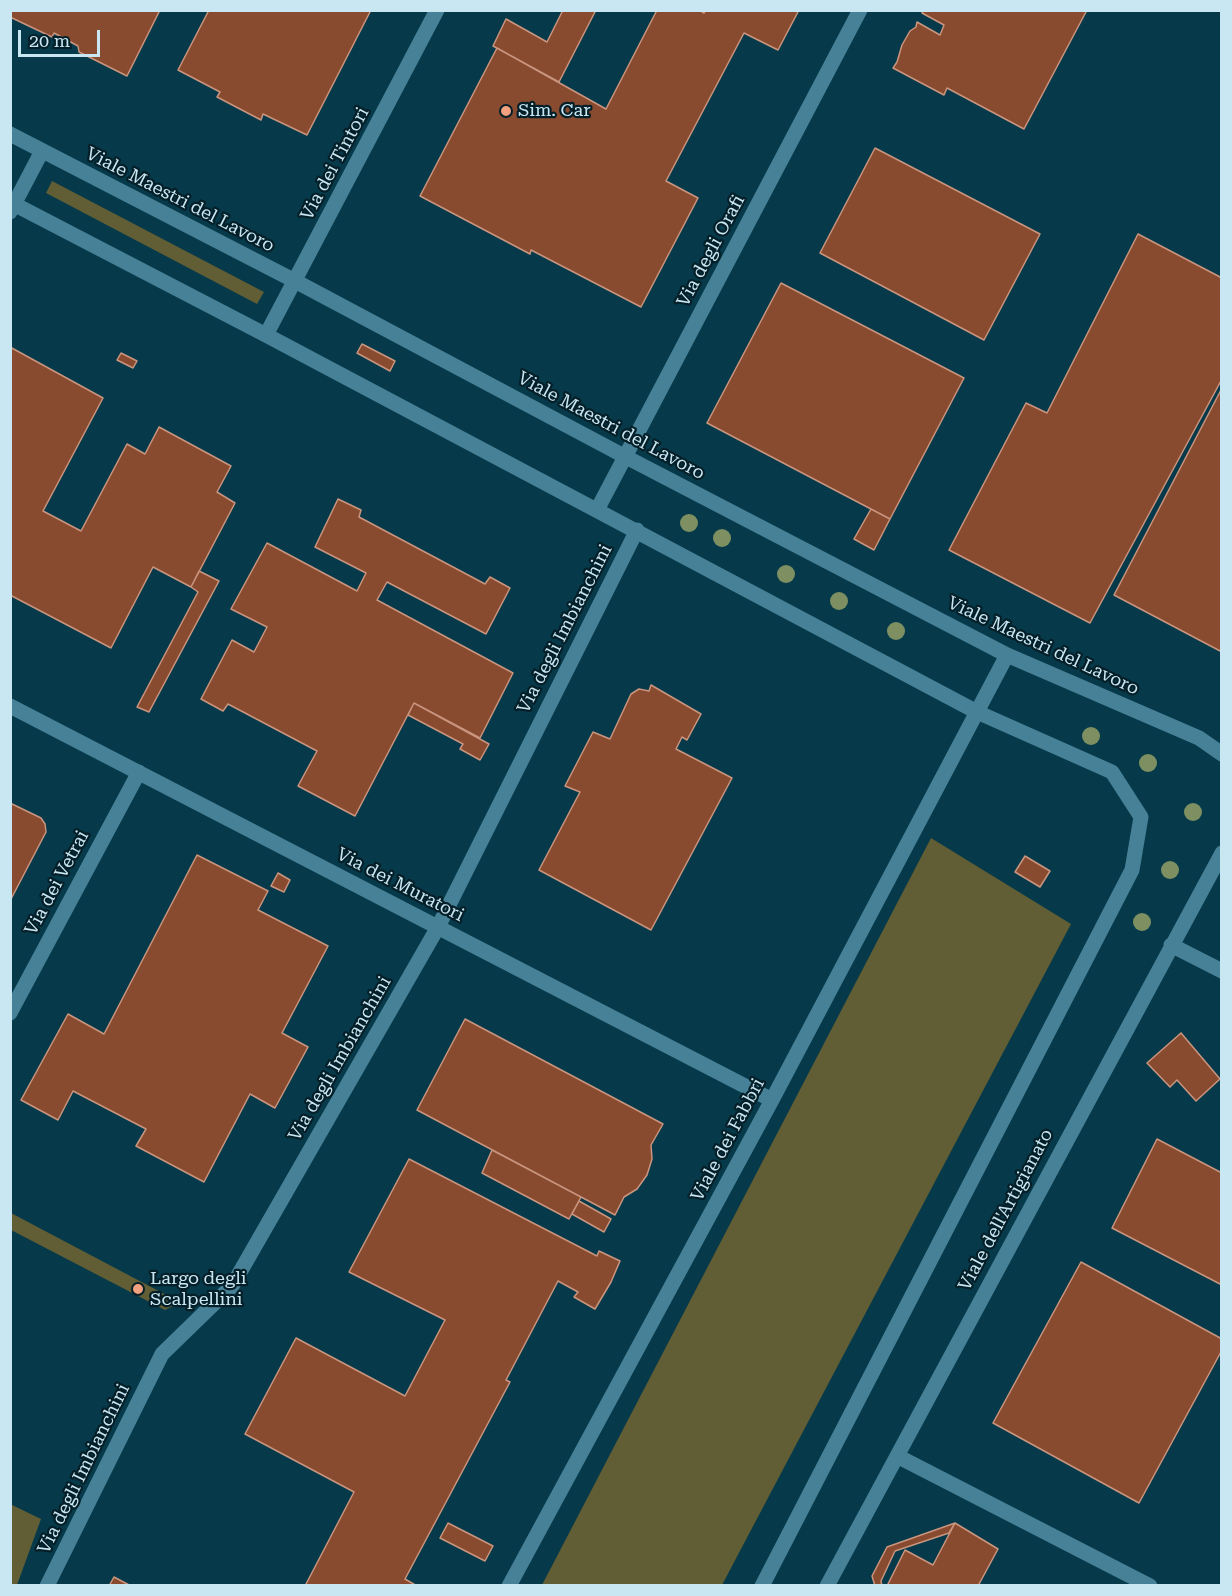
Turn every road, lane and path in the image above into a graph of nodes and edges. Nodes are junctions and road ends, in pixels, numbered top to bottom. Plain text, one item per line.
1 (437, 10) edge
2 (860, 10) edge
3 (10, 134) edge
4 (42, 151) junction
5 (12, 206) edge
6 (295, 281) junction
7 (266, 335) junction
8 (624, 456) junction
9 (597, 510) junction
10 (636, 530) junction
11 (1007, 655) junction
12 (10, 706) edge
13 (977, 712) junction
14 (1221, 754) edge
15 (139, 772) junction
16 (1221, 853) edge
17 (438, 927) junction
18 (1170, 945) junction
19 (1221, 971) edge
20 (10, 1012) edge
21 (772, 1100) junction
22 (897, 1456) junction
23 (47, 1586) edge
24 (509, 1586) edge
25 (762, 1586) edge
26 (827, 1586) edge
27 (1149, 1586) edge

1 - 6 street, Via dei Tintori
2 - 8 street, Via degli Orafi
3 - 4 street, Viale Maestri del Lavoro
4 - 5 street
4 - 6 street, Viale Maestri del Lavoro
5 - 7 street
6 - 7 street, Via dei Tintori
6 - 8 street, Viale Maestri del Lavoro
7 - 9 street
8 - 9 street, Via degli Orafi
8 - 11 street, Viale Maestri del Lavoro
9 - 10 street
10 - 13 street
10 - 17 street, Via degli Imbianchini
11 - 13 street, Viale dei Fabbri
11 - 14 street, Viale Maestri del Lavoro
12 - 15 street, Via dei Muratori
13 - 21 street, Viale dei Fabbri
13 - 25 street
15 - 17 street, Via dei Muratori
15 - 20 street, Via dei Vetrai
16 - 18 street, Viale dell'Artigianato
17 - 21 street, Via dei Muratori
17 - 23 street, Via degli Imbianchini
18 - 19 street
18 - 22 street, Viale dell'Artigianato
21 - 24 street, Viale dei Fabbri
22 - 26 street, Viale dell'Artigianato
22 - 27 street

